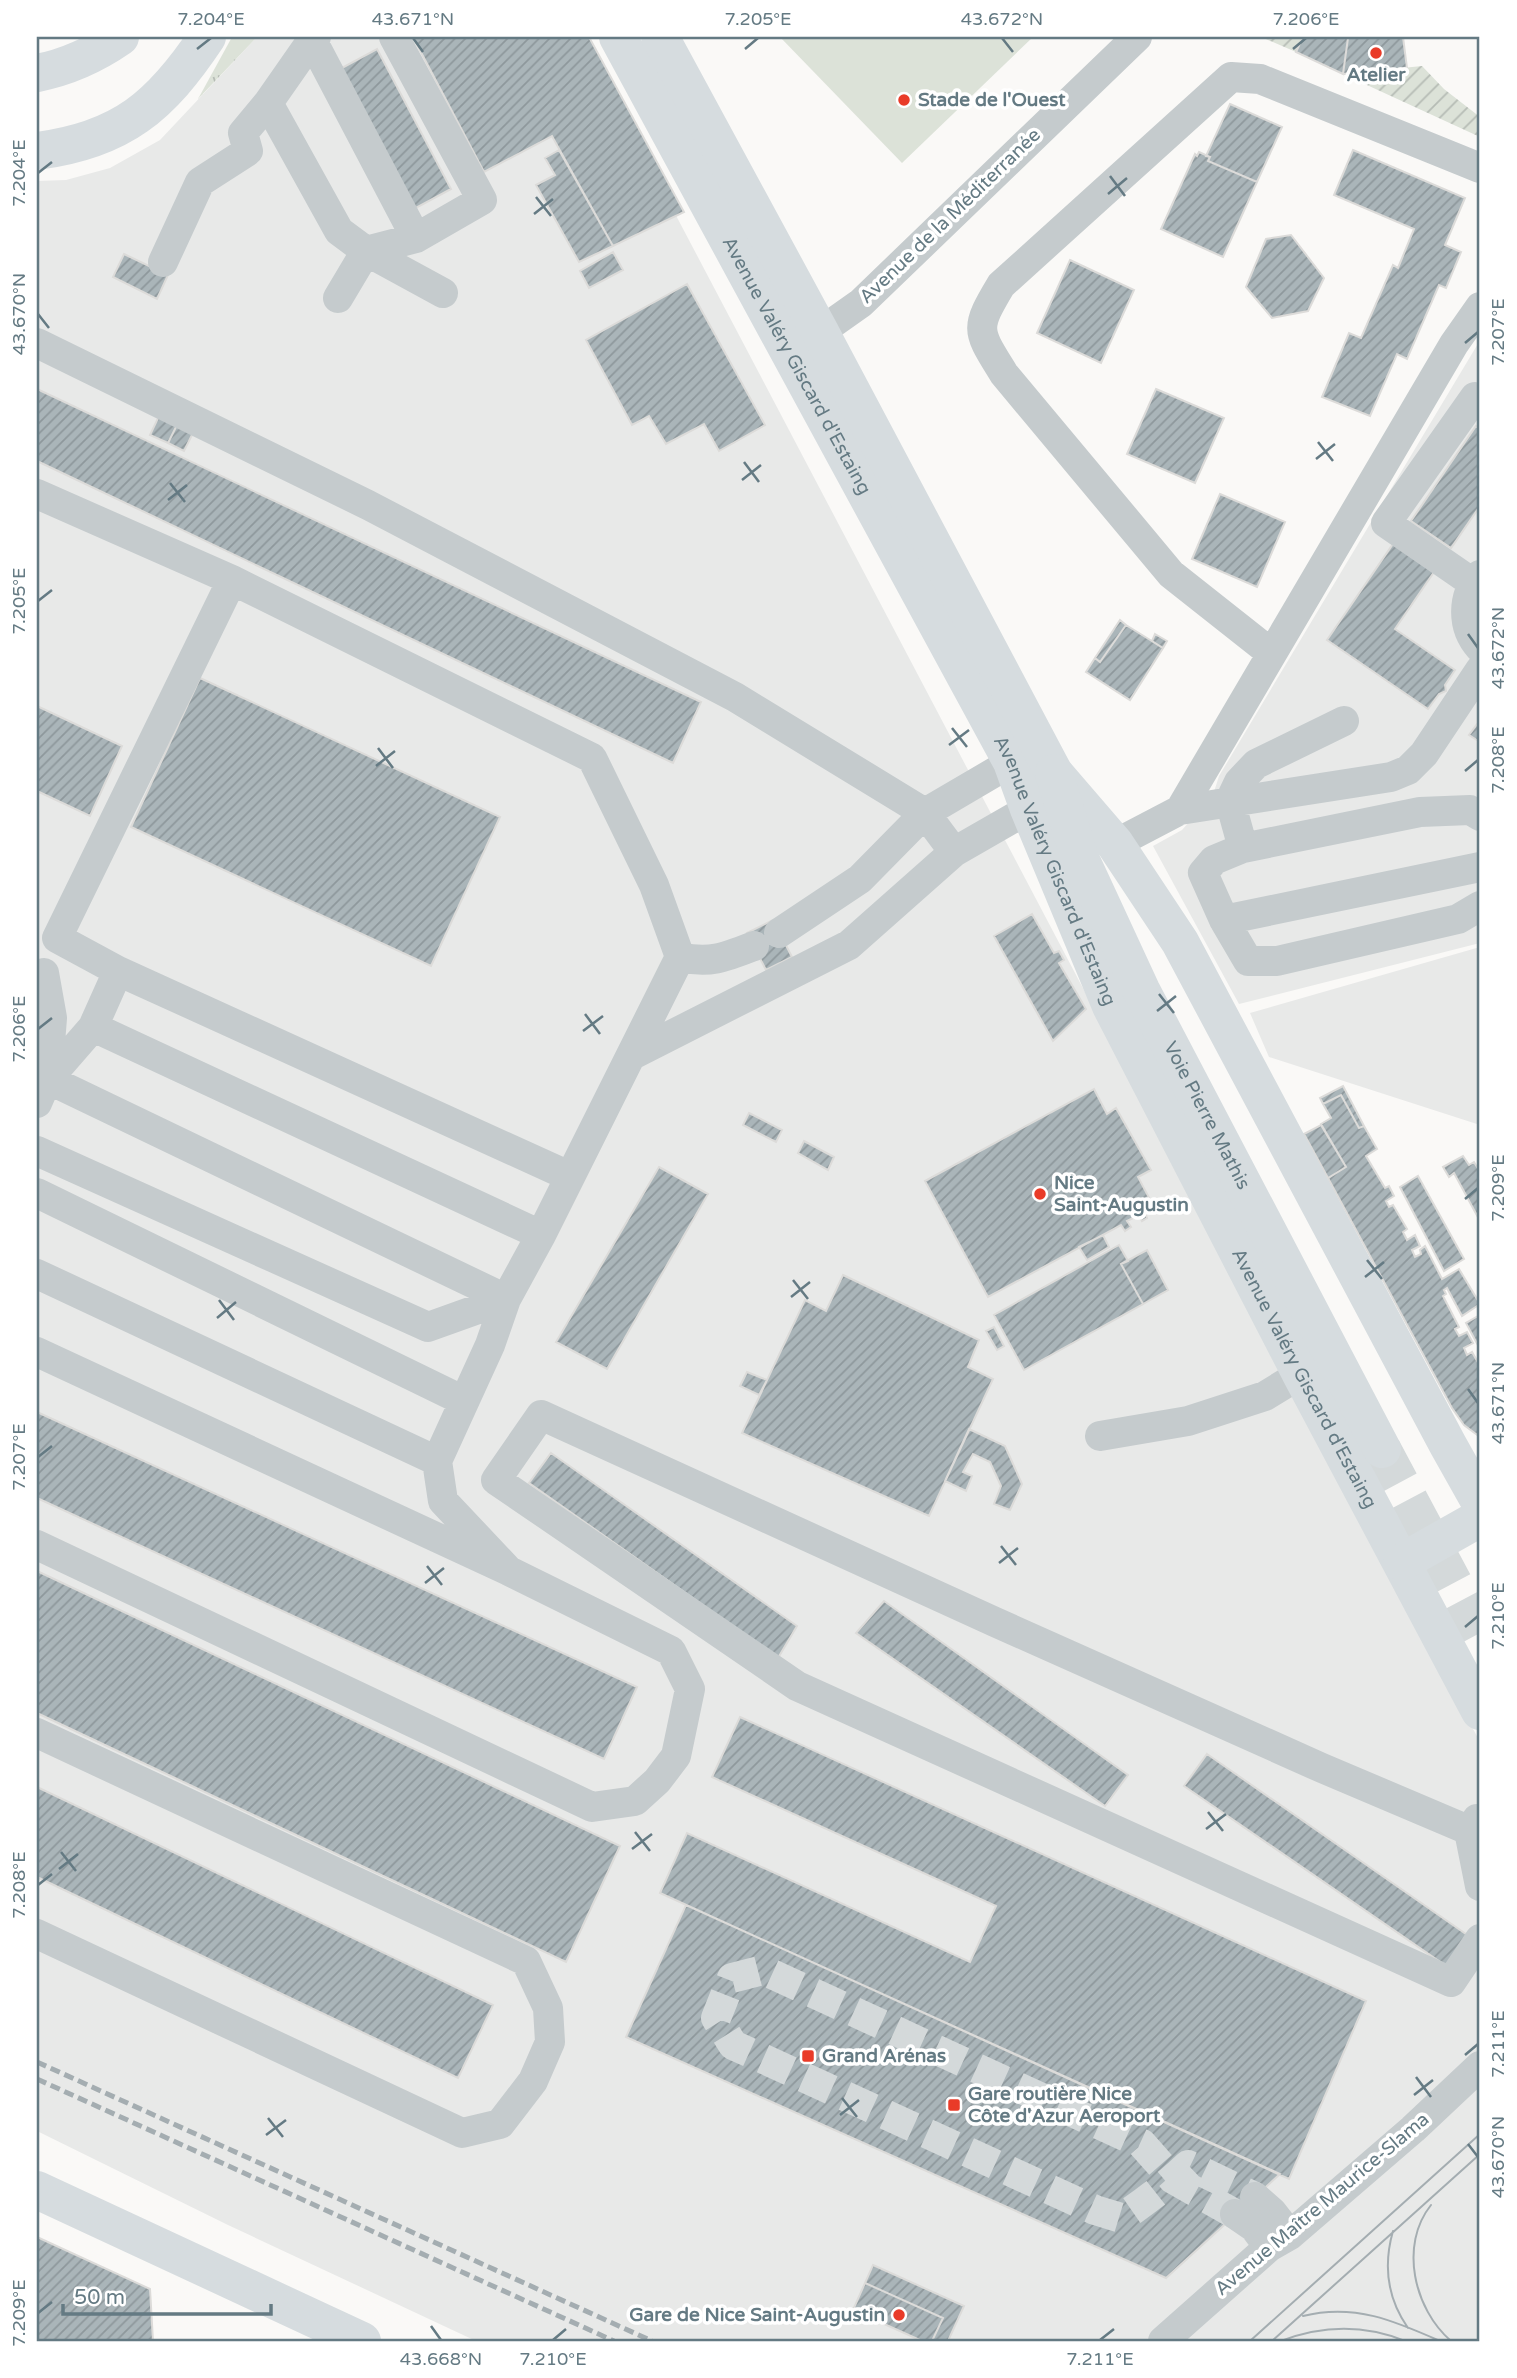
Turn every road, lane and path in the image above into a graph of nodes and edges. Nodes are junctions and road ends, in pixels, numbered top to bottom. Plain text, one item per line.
1 (120, 37) edge
2 (207, 37) edge
3 (394, 37) edge
4 (618, 37) edge
5 (660, 37) edge
6 (1137, 37) edge
7 (314, 38) edge
8 (37, 74) edge
9 (268, 103) junction
10 (37, 151) edge
11 (1480, 168) edge
12 (416, 238) junction
13 (366, 251) junction
14 (163, 261) dead end
15 (443, 293) dead end
16 (338, 298) dead end
17 (1480, 307) edge
18 (820, 332) junction
19 (37, 343) edge
20 (1480, 401) edge
21 (37, 494) edge
22 (1477, 579) edge
23 (232, 580) junction
24 (1480, 648) edge
25 (1271, 653) junction
26 (1480, 670) edge
27 (1343, 721) dead end
28 (1012, 762) junction
29 (1408, 770) junction
30 (1054, 773) junction
31 (1230, 801) junction
32 (1029, 809) junction
33 (1180, 810) junction
34 (925, 813) junction
35 (1420, 813) junction
36 (1480, 816) edge
37 (1115, 844) junction
38 (1243, 848) junction
39 (954, 852) junction
40 (1480, 867) edge
41 (1480, 906) edge
42 (1224, 920) junction
43 (57, 938) junction
44 (680, 957) junction
45 (118, 971) junction
46 (41, 977) edge
47 (93, 1027) junction
48 (632, 1055) junction
49 (40, 1085) edge
50 (37, 1151) edge
51 (569, 1176) junction
52 (37, 1193) edge
53 (541, 1235) junction
54 (37, 1274) edge
55 (506, 1299) junction
56 (37, 1352) edge
57 (1301, 1374) junction
58 (464, 1401) junction
59 (1100, 1436) dead end
60 (1382, 1449) tunnel mouth
61 (437, 1461) junction
62 (1480, 1502) edge
63 (1480, 1518) edge
64 (37, 1545) edge
65 (1402, 1562) junction
66 (509, 1571) junction
67 (1480, 1711) edge
68 (37, 1733) edge
69 (1477, 1827) edge
70 (1480, 1886) edge
71 (37, 1934) edge
72 (1480, 1939) edge
73 (1480, 2066) edge
74 (37, 2190) edge
75 (1245, 2206) tunnel mouth
76 (1279, 2241) junction
77 (362, 2341) edge
78 (1163, 2341) edge
79 (1181, 2341) edge

1 - 8 main road
2 - 10 main road
3 - 12 street
4 - 28 main road, Avenue Valéry Giscard d'Estaing
5 - 18 main road, Avenue Valéry Giscard d'Estaing
6 - 18 street, Avenue de la Méditerranée
7 - 9 street
7 - 12 street
9 - 13 street
9 - 14 street
11 - 25 street
12 - 13 street
13 - 15 street
13 - 16 street
17 - 25 street
18 - 30 main road, Avenue Valéry Giscard d'Estaing
19 - 34 street
20 - 22 street
21 - 23 street
22 - 24 street
23 - 43 street
23 - 44 street
25 - 33 street
26 - 29 street
27 - 31 street
28 - 32 main road, Avenue Valéry Giscard d'Estaing
28 - 34 street
29 - 31 street
29 - 35 street
30 - 37 main road, Avenue Valéry Giscard d'Estaing
30 - 60 main road, Voie Pierre Mathis
31 - 33 street
31 - 38 street
32 - 39 street
32 - 57 main road, Avenue Valéry Giscard d'Estaing
33 - 37 street
34 - 39 street
34 - 44 street
35 - 36 street
35 - 38 street
37 - 62 main road, Avenue Valéry Giscard d'Estaing
38 - 42 street
39 - 48 street
40 - 42 street
41 - 42 street
43 - 45 street
43 - 46 street
44 - 48 street
45 - 47 street
45 - 51 street
46 - 49 street
47 - 49 street
47 - 53 street
48 - 51 street
49 - 55 street
50 - 55 street
51 - 53 street
52 - 58 street
53 - 55 street
54 - 61 street
55 - 58 street
56 - 66 street
57 - 59 street
57 - 65 main road, Avenue Valéry Giscard d'Estaing
58 - 61 street
61 - 66 street
63 - 65 main road
64 - 66 street
65 - 67 main road, Avenue Valéry Giscard d'Estaing
68 - 71 street
69 - 70 street
69 - 72 street
73 - 76 street, Avenue Maître Maurice-Slama
74 - 77 main road
75 - 76 street
76 - 78 street, Avenue Maître Maurice-Slama
76 - 79 street

